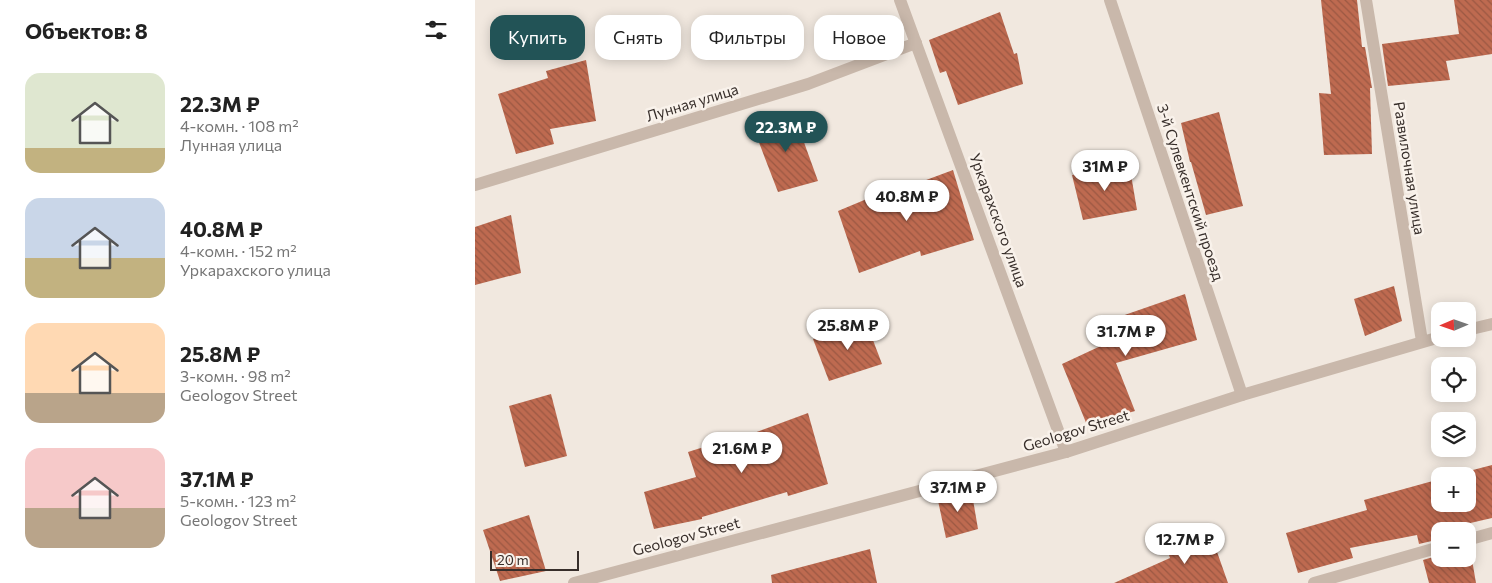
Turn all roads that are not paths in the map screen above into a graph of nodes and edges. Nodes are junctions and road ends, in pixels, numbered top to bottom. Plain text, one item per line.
1 (900, 0) edge
2 (1110, 0) edge
3 (1366, 0) edge
4 (916, 43) junction
5 (475, 185) edge
6 (1492, 324) edge
7 (1476, 328) edge
8 (1431, 339) edge
9 (1422, 341) junction
10 (1241, 395) junction
11 (1066, 452) junction
12 (1492, 533) edge
13 (1476, 537) edge
14 (1431, 550) edge
15 (623, 577) edge
16 (574, 583) edge
17 (1313, 583) edge

1 - 4 street, Уркарахского улица
2 - 10 street, 3-й Сулевкентский проезд
3 - 9 street, Развилочная улица
4 - 5 street, Лунная улица
4 - 11 street, Уркарахского улица
6 - 7 street
8 - 9 street, Geologov Street
9 - 10 street, Geologov Street
10 - 11 street, Geologov Street
11 - 15 street, Geologov Street
12 - 13 street
14 - 17 street
15 - 16 street, Geologov Street

